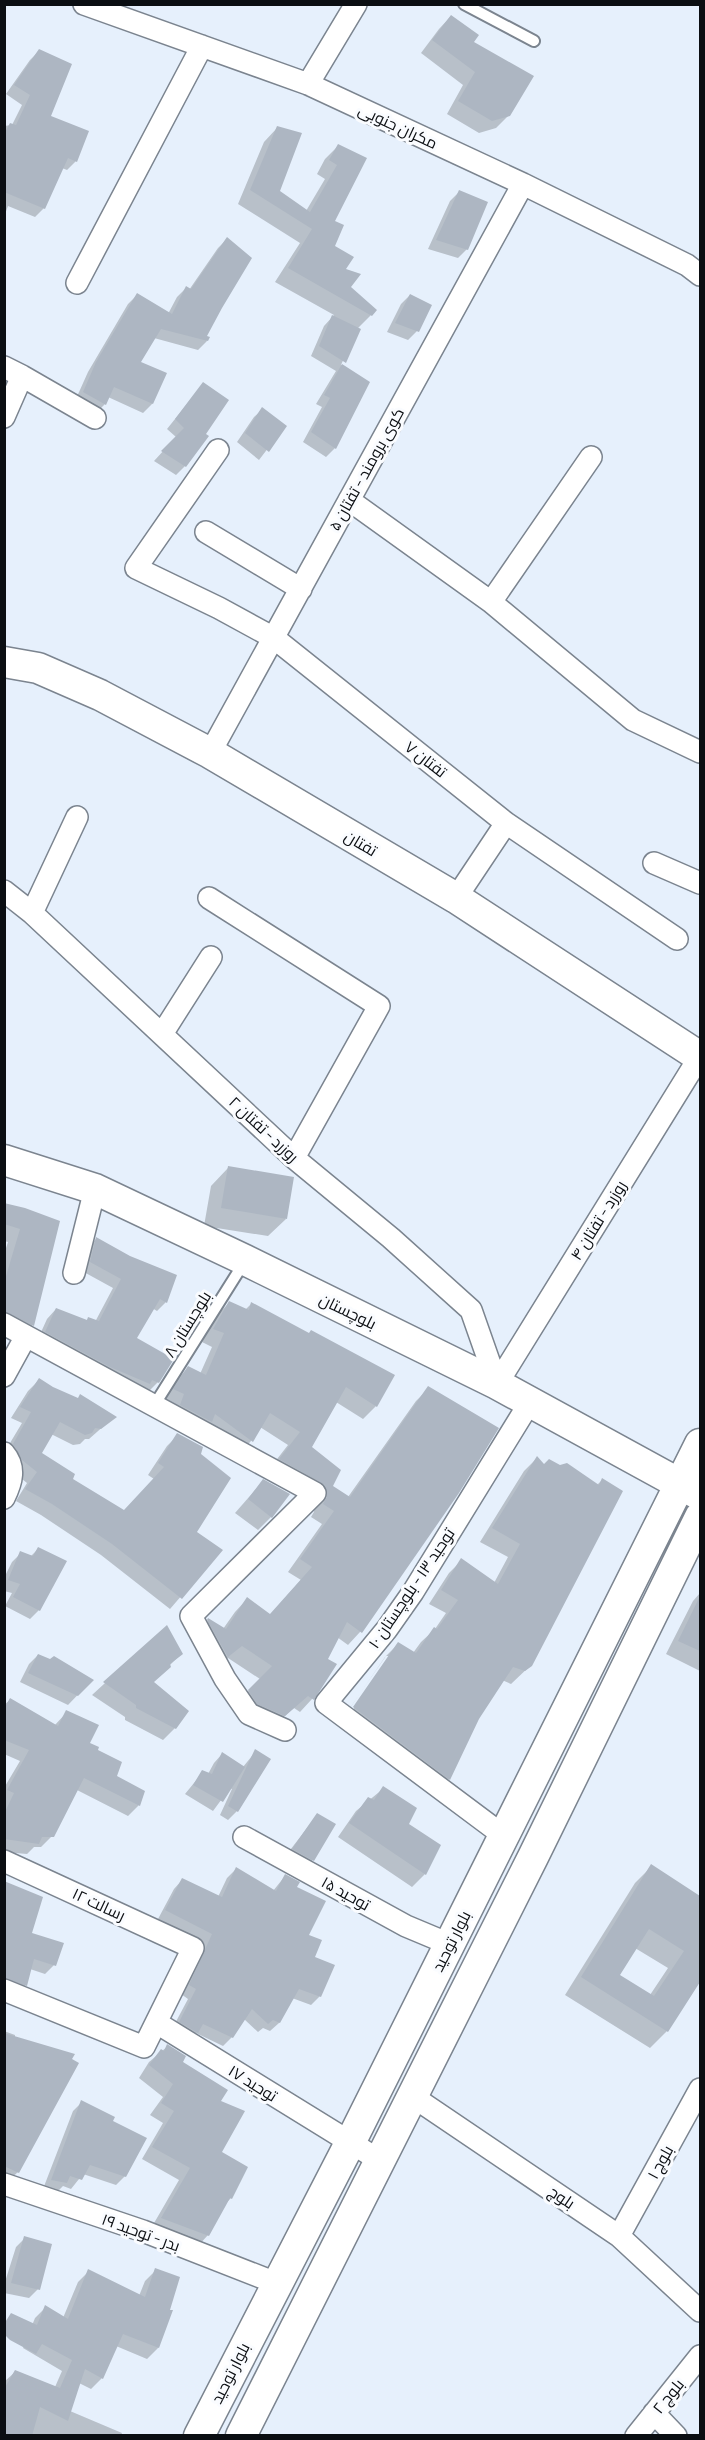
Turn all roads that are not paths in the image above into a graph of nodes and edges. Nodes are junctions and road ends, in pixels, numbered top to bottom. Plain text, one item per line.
1 (84, 4) edge
2 (356, 4) edge
3 (464, 4) edge
4 (534, 41) dead end
5 (202, 46) junction
6 (308, 84) junction
7 (523, 184) junction
8 (698, 269) edge
9 (77, 283) dead end
10 (13, 372) edge
11 (4, 417) edge
12 (95, 418) dead end
13 (218, 450) dead end
14 (591, 457) dead end
15 (349, 500) junction
16 (206, 531) dead end
17 (301, 589) junction
18 (490, 602) junction
19 (274, 638) junction
20 (4, 662) edge
21 (700, 752) edge
22 (210, 753) junction
23 (77, 817) dead end
24 (506, 823) junction
25 (654, 863) dead end
26 (700, 883) edge
27 (4, 891) edge
28 (209, 898) dead end
29 (456, 898) junction
30 (32, 913) junction
31 (677, 939) dead end
32 (211, 957) dead end
33 (162, 1034) junction
34 (700, 1057) edge
35 (294, 1158) junction
36 (4, 1160) edge
37 (95, 1189) junction
38 (245, 1260) junction
39 (74, 1274) dead end
40 (4, 1324) edge
41 (26, 1336) junction
42 (4, 1376) edge
43 (497, 1384) junction
44 (530, 1402) junction
45 (155, 1404) junction
46 (700, 1444) edge
47 (4, 1453) edge
48 (690, 1490) edge
49 (4, 1498) edge
50 (700, 1517) edge
51 (285, 1730) dead end
52 (504, 1836) junction
53 (244, 1837) dead end
54 (4, 1861) edge
55 (450, 1944) junction
56 (4, 1990) edge
57 (157, 2023) junction
58 (700, 2089) edge
59 (412, 2096) junction
60 (350, 2143) junction
61 (379, 2160) junction
62 (4, 2184) edge
63 (619, 2236) junction
64 (276, 2283) junction
65 (700, 2311) edge
66 (700, 2356) edge
67 (654, 2413) junction
68 (199, 2436) edge
69 (241, 2436) edge
70 (636, 2436) edge
71 (676, 2436) edge

1 - 5 street, مکران جنوبی
2 - 6 street
3 - 4 lane
5 - 6 street, مکران جنوبی
5 - 9 street
6 - 7 street, مکران جنوبی
7 - 8 street, مکران جنوبی
7 - 15 street, کوی برومند - تفتان ۵
10 - 11 street
10 - 12 street
13 - 19 street, تفتان ۷
14 - 18 street
15 - 17 street, کوی برومند - تفتان ۵
15 - 18 street
16 - 17 street
17 - 19 street, کوی برومند - تفتان ۵
18 - 21 street
19 - 22 street, کوی برومند - تفتان ۵
19 - 24 street, تفتان ۷
20 - 22 main road, تفتان
22 - 29 main road, تفتان
23 - 30 street
24 - 29 street
24 - 31 street, تفتان ۷
25 - 26 street
27 - 30 street, روزرد - تفتان ۲
28 - 35 street
29 - 34 main road, تفتان
30 - 33 street, روزرد - تفتان ۲
32 - 33 street
33 - 35 street, روزرد - تفتان ۲
34 - 43 street, روزرد - تفتان ۴
35 - 43 street, روزرد - تفتان ۲
36 - 37 main road, بلوچستان
37 - 38 main road, بلوچستان
37 - 39 street
38 - 43 main road, بلوچستان
38 - 45 lane, بلوچستان ۸
40 - 41 street
41 - 42 street
41 - 45 street
43 - 44 main road, بلوچستان
44 - 48 main road, بلوچستان
44 - 52 street, توحید ۱۳ - بلوچستان ۱۰
45 - 51 street
46 - 48 main road, بلوار توحید
47 - 49 street
48 - 52 main road, بلوار توحید
50 - 59 main road
52 - 55 main road, بلوار توحید
53 - 55 street, توحید ۱۵
54 - 57 street, رسالت ۱۲
55 - 60 main road, بلوار توحید
56 - 57 street
57 - 60 street, توحید ۱۷
58 - 63 street, بلوچ ۱
59 - 61 main road
59 - 63 street, بلوچ
60 - 61 street, توحید ۱۷
60 - 64 main road, بلوار توحید
61 - 69 main road
62 - 64 street, بدر - توحید ۱۹
63 - 65 street, بلوچ
64 - 68 main road, بلوار توحید
66 - 67 street, بلوچ ۲
67 - 70 street, بلوچ ۲
67 - 71 street

